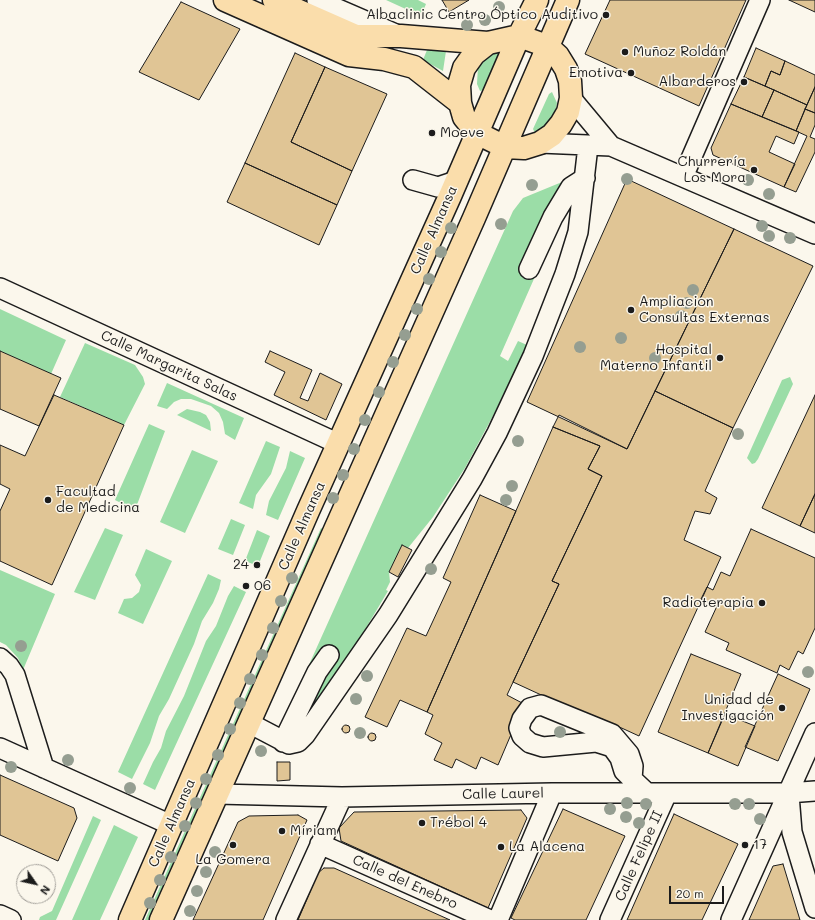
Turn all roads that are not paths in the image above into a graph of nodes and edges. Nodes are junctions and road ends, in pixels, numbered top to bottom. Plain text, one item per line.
1 (225, 0) edge
2 (274, 0) edge
3 (317, 0) edge
4 (537, 0) edge
5 (568, 0) edge
6 (760, 0) edge
7 (401, 36) junction
8 (519, 36) junction
9 (488, 43) junction
10 (547, 46) junction
11 (571, 98) junction
12 (460, 103) junction
13 (477, 134) junction
14 (540, 143) junction
15 (588, 146) junction
16 (611, 146) junction
17 (505, 147) junction
18 (683, 177) junction
19 (585, 178) junction
20 (413, 180) dead end
21 (456, 181) junction
22 (815, 234) edge
23 (529, 269) dead end
24 (0, 288) edge
25 (339, 444) junction
26 (329, 655) dead end
27 (0, 658) edge
28 (249, 723) junction
29 (815, 733) edge
30 (284, 742) junction
31 (0, 748) edge
32 (44, 768) junction
33 (632, 779) junction
34 (815, 791) edge
35 (667, 792) junction
36 (552, 793) junction
37 (616, 793) junction
38 (647, 793) junction
39 (788, 793) junction
40 (218, 794) junction
41 (342, 797) junction
42 (171, 825) junction
43 (320, 844) junction
44 (815, 908) edge
45 (0, 915) edge
46 (11, 920) edge
47 (130, 920) edge
48 (161, 920) edge
49 (286, 920) edge
50 (490, 920) edge
51 (498, 920) edge
52 (610, 920) edge
53 (731, 920) edge

1 - 12 main road
2 - 7 main road
3 - 7 street
4 - 8 main road, Calle Almansa
5 - 10 main road
6 - 18 street
7 - 9 main road
8 - 9 main road
8 - 10 main road
8 - 13 main road, Calle Almansa
9 - 12 main road
10 - 11 main road
10 - 17 main road
11 - 14 main road
11 - 16 street
12 - 13 main road
13 - 17 main road
13 - 21 main road, Calle Almansa
14 - 15 street
14 - 17 main road
15 - 16 street
15 - 19 street
16 - 18 street
17 - 28 main road
18 - 22 street
19 - 23 street
19 - 30 street
20 - 21 street
21 - 25 main road, Calle Almansa
24 - 25 street, Calle Margarita Salas
25 - 42 main road, Calle Almansa
26 - 30 street
27 - 32 street
28 - 30 street
28 - 40 main road
29 - 39 street
31 - 32 street
32 - 42 street
33 - 33 street
33 - 37 street
33 - 38 street
34 - 39 street, Calle Laurel
35 - 38 street, Calle Laurel
35 - 39 street, Calle Laurel
35 - 52 street, Calle Felipe II
36 - 37 street, Calle Laurel
36 - 41 street, Calle Laurel
36 - 51 street
37 - 38 street, Calle Laurel
39 - 44 street
39 - 53 street
40 - 41 street, Calle Laurel
40 - 48 main road
41 - 43 street
42 - 47 main road, Calle Almansa
43 - 49 street
43 - 50 street, Calle del Enebro
45 - 46 street

